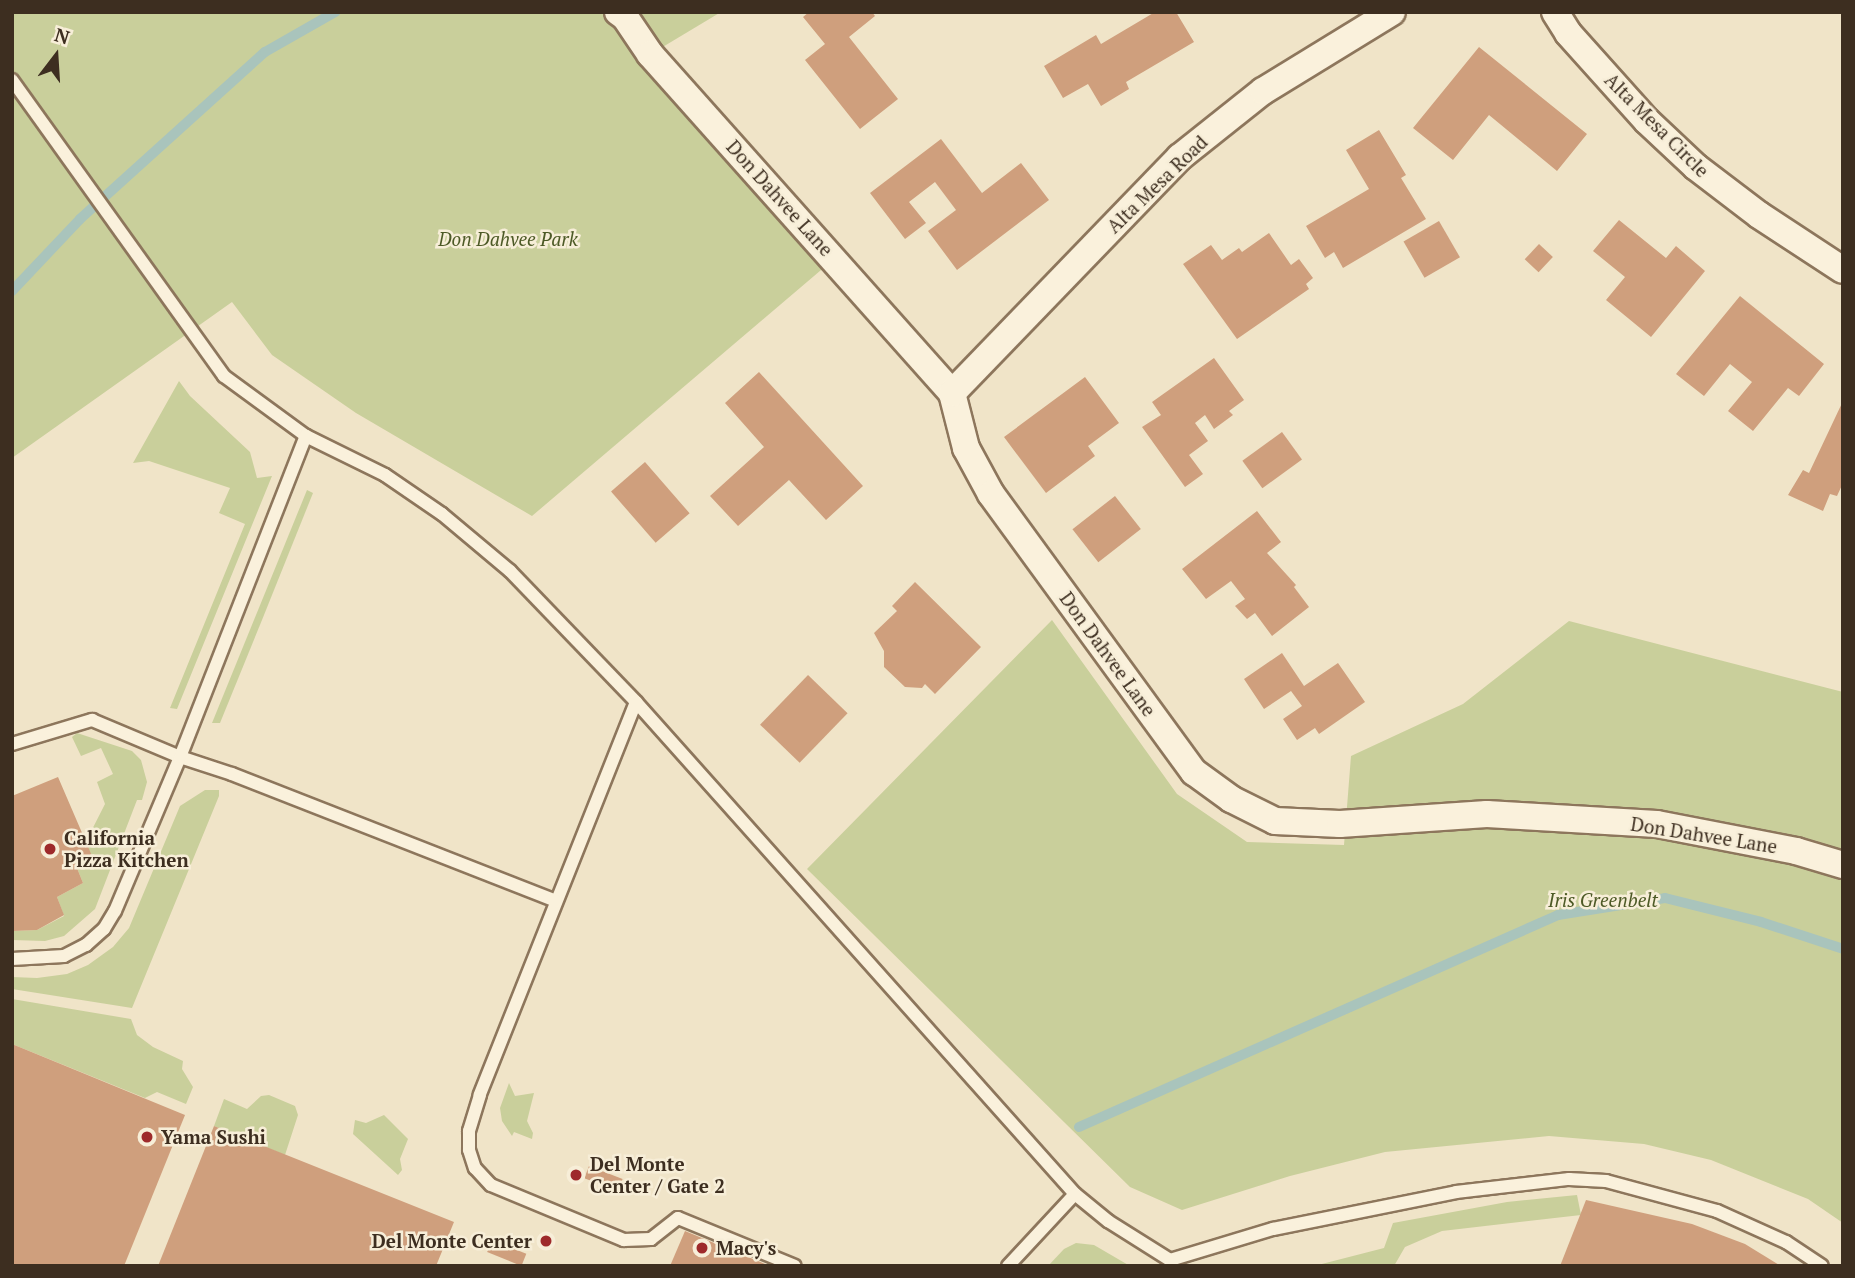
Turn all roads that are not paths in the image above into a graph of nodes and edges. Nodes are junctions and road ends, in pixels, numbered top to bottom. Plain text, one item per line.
1 (618, 12) edge
2 (1392, 12) edge
3 (1555, 12) edge
4 (12, 80) edge
5 (1843, 270) edge
6 (952, 393) junction
7 (306, 436) junction
8 (636, 702) junction
9 (12, 744) edge
10 (180, 757) junction
11 (1843, 864) edge
12 (556, 901) junction
13 (12, 958) edge
14 (1075, 1194) junction
15 (1170, 1260) junction
16 (795, 1266) edge
17 (1008, 1266) edge
18 (1183, 1266) edge
19 (1822, 1266) edge

1 - 6 street, Don Dahvee Lane
2 - 6 street, Alta Mesa Road
3 - 5 street, Alta Mesa Circle
4 - 7 lane
6 - 11 street, Don Dahvee Lane
7 - 8 lane
7 - 10 lane
8 - 12 lane
8 - 14 lane
9 - 10 lane
10 - 12 lane
10 - 13 lane
12 - 16 lane
14 - 15 lane
14 - 17 lane
15 - 18 lane
15 - 19 lane

